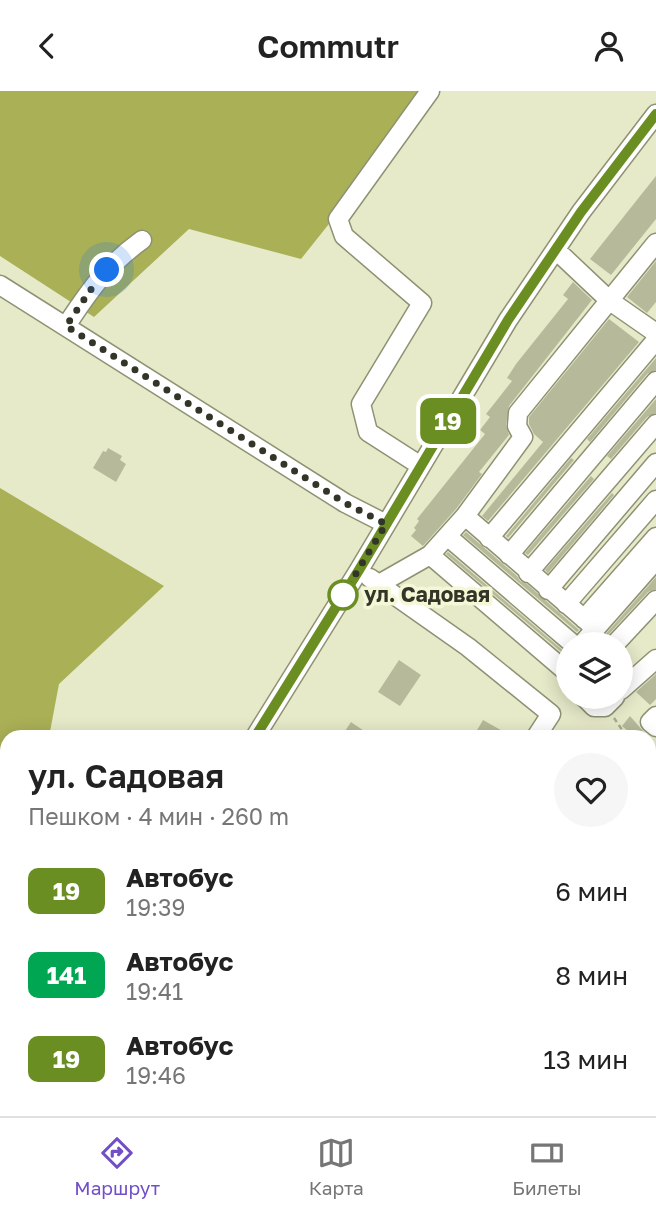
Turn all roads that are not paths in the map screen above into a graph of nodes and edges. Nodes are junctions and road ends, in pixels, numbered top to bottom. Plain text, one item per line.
1 (430, 91) edge
2 (656, 114) edge
3 (142, 240) dead end
4 (656, 243) edge
5 (556, 250) junction
6 (0, 285) edge
7 (610, 300) junction
8 (66, 326) junction
9 (655, 332) edge
10 (656, 381) edge
11 (656, 424) edge
12 (573, 438) junction
13 (594, 456) junction
14 (656, 463) edge
15 (421, 466) junction
16 (614, 472) junction
17 (634, 489) junction
18 (655, 504) edge
19 (465, 516) junction
20 (386, 524) junction
21 (447, 536) junction
22 (656, 537) edge
23 (489, 538) junction
24 (430, 555) junction
25 (509, 555) junction
26 (656, 560) edge
27 (359, 570) junction
28 (528, 573) junction
29 (379, 584) junction
30 (548, 590) junction
31 (656, 600) edge
32 (566, 604) junction
33 (590, 624) junction
34 (559, 632) edge
35 (587, 632) edge
36 (626, 632) edge
37 (556, 659) edge
38 (656, 659) edge
39 (633, 679) edge
40 (656, 716) edge
41 (656, 727) edge
42 (259, 730) edge
43 (541, 730) edge

1 - 15 street
2 - 5 street
3 - 8 street
4 - 7 street
5 - 7 street
5 - 15 street
6 - 8 street
7 - 9 street
7 - 19 street
8 - 20 street
9 - 12 street
10 - 13 street
11 - 16 street
12 - 13 street
12 - 23 street
13 - 16 street
13 - 25 street
14 - 17 street
15 - 20 street
16 - 17 street
16 - 28 street
17 - 18 street
17 - 30 street
18 - 32 street
19 - 21 street
19 - 23 street
20 - 27 street
21 - 24 street
21 - 34 street
22 - 33 street
23 - 25 street
24 - 29 street
24 - 37 street
25 - 28 street
26 - 33 street
27 - 29 street
27 - 42 street
28 - 30 street
29 - 43 street
30 - 32 street
31 - 36 street
32 - 33 street
33 - 35 street
38 - 39 street
40 - 41 street

